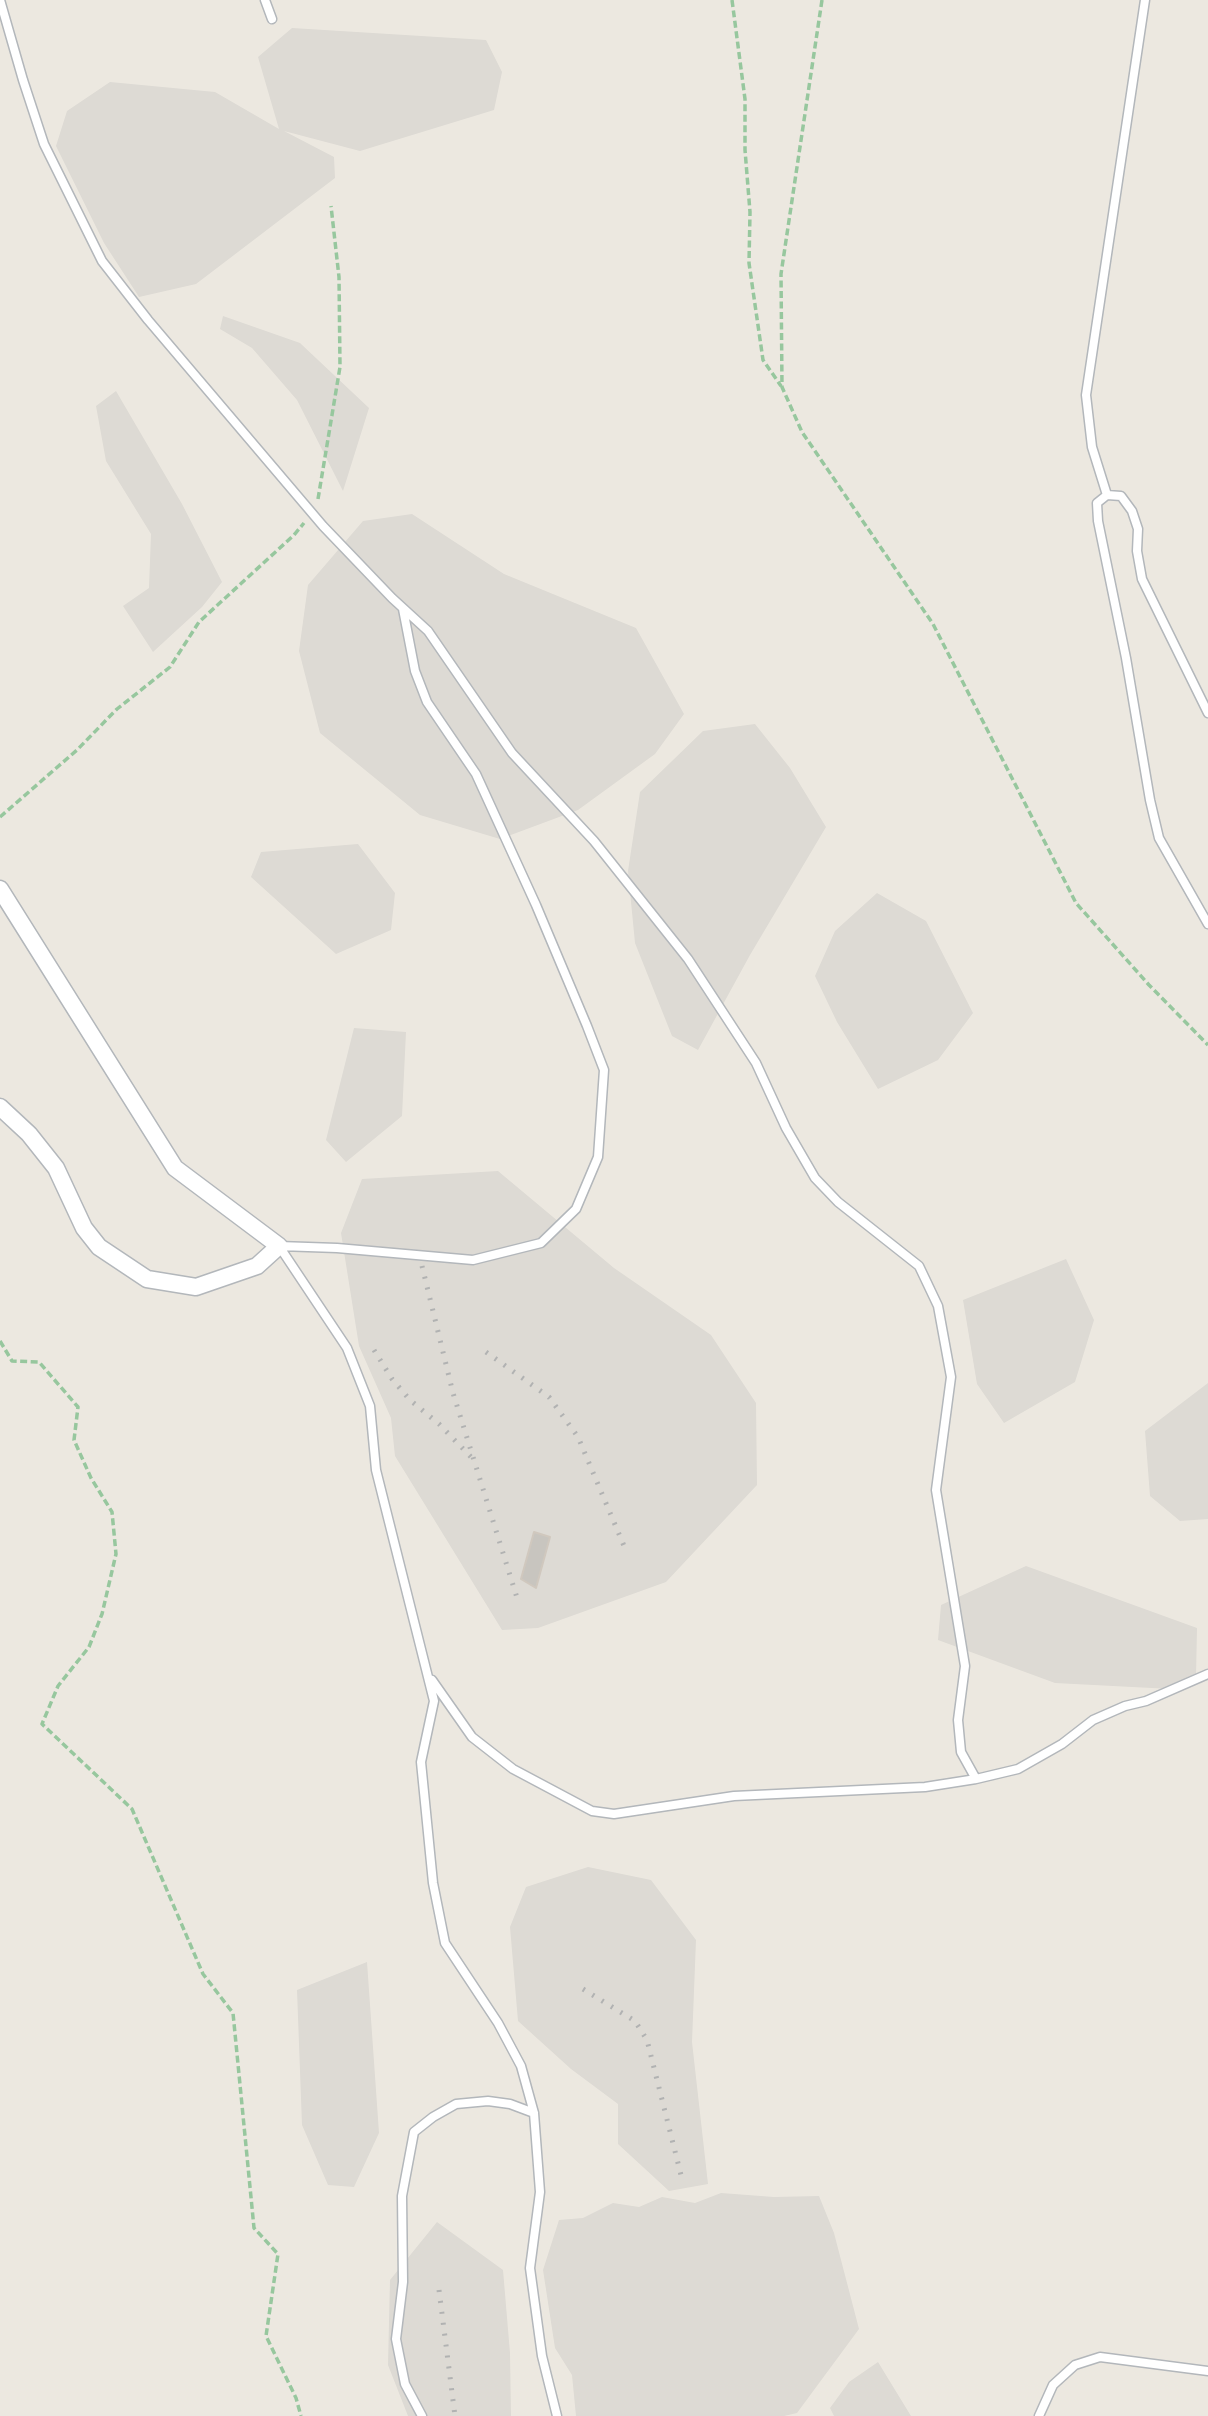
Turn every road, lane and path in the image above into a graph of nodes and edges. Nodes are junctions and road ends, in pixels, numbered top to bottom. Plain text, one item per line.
1 (0, 0) edge
2 (265, 0) edge
3 (732, 0) edge
4 (822, 0) edge
5 (1145, 0) edge
6 (272, 19) dead end
7 (331, 206) dead end
8 (782, 387) junction
9 (1107, 495) junction
10 (312, 513) junction
11 (403, 609) junction
12 (1208, 713) edge
13 (0, 817) edge
14 (0, 889) edge
15 (1208, 924) edge
16 (1208, 1045) edge
17 (0, 1107) edge
18 (279, 1246) junction
19 (0, 1341) edge
20 (1208, 1674) edge
21 (428, 1675) junction
22 (975, 1779) junction
23 (534, 2113) junction
24 (1208, 2371) edge
25 (301, 2416) edge
26 (422, 2416) edge
27 (556, 2416) edge
28 (1040, 2416) edge

1 - 10 lane
2 - 6 lane
3 - 8 path
4 - 8 path
5 - 9 lane
7 - 10 path
8 - 16 path
9 - 12 lane
9 - 15 lane
10 - 11 lane
10 - 13 path
11 - 18 lane
11 - 22 lane
14 - 18 street
17 - 18 street
18 - 21 lane
19 - 25 path
20 - 22 lane
21 - 22 lane
21 - 23 lane
23 - 26 lane
23 - 27 lane
24 - 28 lane

